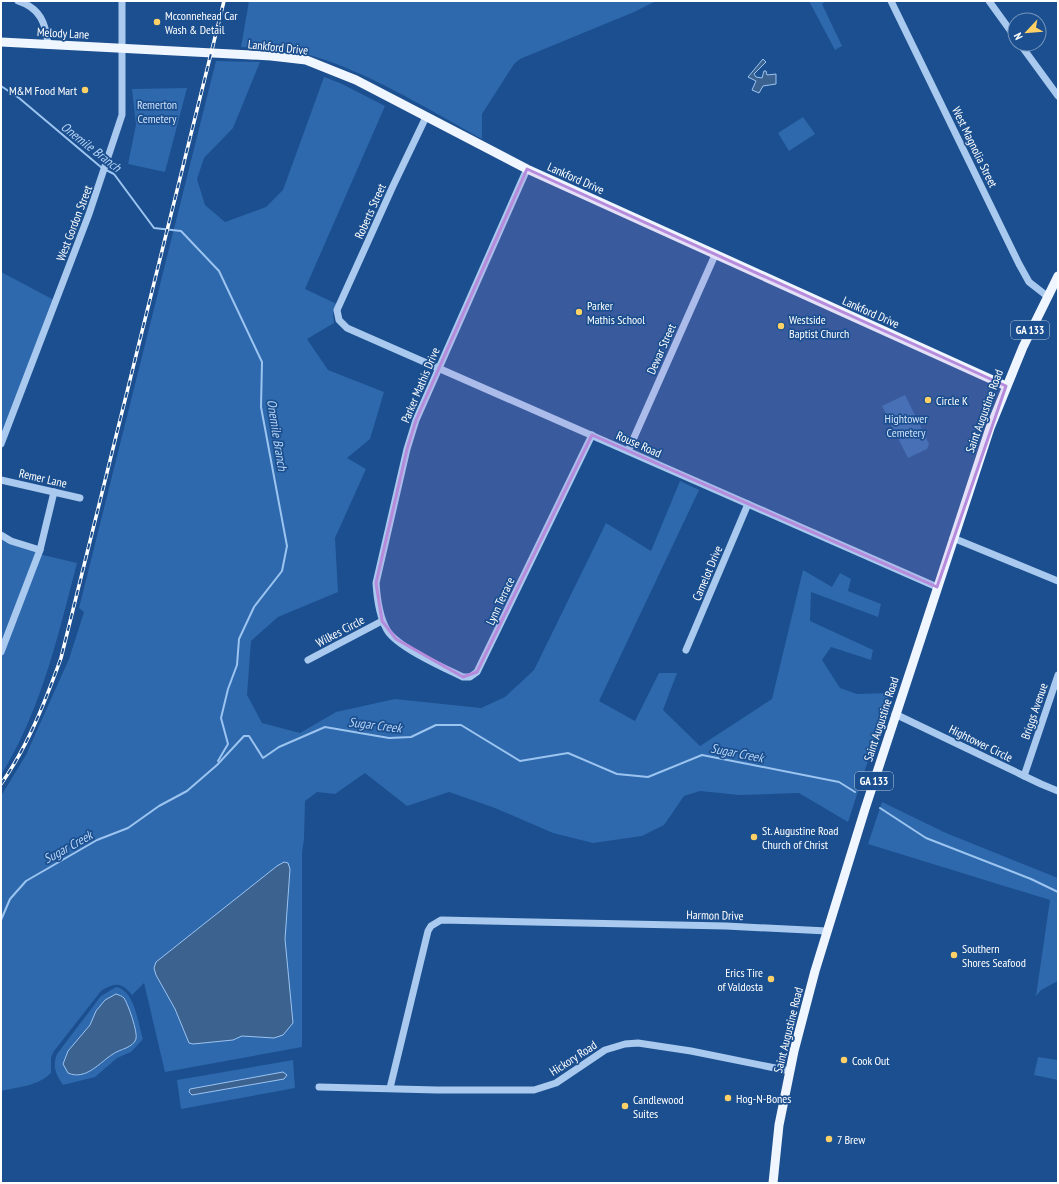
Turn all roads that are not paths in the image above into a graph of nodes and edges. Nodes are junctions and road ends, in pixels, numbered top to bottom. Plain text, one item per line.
1 (18, 1) edge
2 (122, 1) edge
3 (891, 1) edge
4 (989, 1) edge
5 (1007, 26) edge
6 (1, 42) edge
7 (48, 45) junction
8 (123, 49) junction
9 (1026, 52) edge
10 (1058, 96) edge
11 (426, 117) junction
12 (527, 169) junction
13 (715, 255) junction
14 (1058, 276) edge
15 (1047, 296) junction
16 (337, 315) joint
17 (439, 367) junction
18 (1006, 386) junction
19 (592, 435) junction
20 (1, 444) edge
21 (628, 451) junction
22 (1, 480) edge
23 (54, 492) junction
24 (80, 498) dead end
25 (748, 504) junction
26 (1, 535) edge
27 (953, 538) junction
28 (40, 550) junction
29 (1058, 582) edge
30 (937, 587) junction
31 (382, 621) junction
32 (686, 650) dead end
33 (1, 652) edge
34 (308, 660) dead end
35 (1058, 675) edge
36 (895, 714) junction
37 (1024, 776) junction
38 (1058, 791) edge
39 (827, 931) junction
40 (790, 1071) junction
41 (319, 1087) dead end
42 (390, 1088) junction
43 (773, 1183) edge

1 - 7 street
2 - 8 street, West Gordon Street
3 - 15 street, West Magnolia Street
4 - 5 street
6 - 7 main road, Melody Lane
7 - 8 main road, Melody Lane
8 - 11 main road, Lankford Drive
8 - 20 street, West Gordon Street
9 - 10 street
11 - 12 main road, Lankford Drive
11 - 16 street, Roberts Street
12 - 13 main road, Lankford Drive
12 - 17 street, Parker Mathis Drive
13 - 18 main road, Lankford Drive
13 - 21 street, Dewar Street
14 - 15 main road, Saint Augustine Road / GA 133
15 - 18 main road, Saint Augustine Road / GA 133
16 - 17 street, Rouse Road
17 - 19 street, Rouse Road
17 - 31 street, Parker Mathis Drive
18 - 27 main road, Saint Augustine Road / GA 133
19 - 21 street, Rouse Road
19 - 31 street, Lynn Terrace
21 - 25 street, Rouse Road
22 - 23 street, Remer Lane
23 - 24 street, Remer Lane
23 - 28 street
25 - 30 street, Rouse Road
25 - 32 street, Camelot Drive
26 - 28 street
27 - 29 street
27 - 30 main road, Saint Augustine Road / GA 133
28 - 33 street
30 - 36 main road, Saint Augustine Road / GA 133
31 - 34 street, Wilkes Circle
35 - 37 street, Briggs Avenue
36 - 37 street, Hightower Circle
36 - 39 main road, Saint Augustine Road / GA 133
37 - 38 street, Hightower Circle
39 - 40 main road, Saint Augustine Road / GA 133
39 - 42 street, Harmon Drive
40 - 42 street, Hickory Road
40 - 43 main road, Saint Augustine Road / GA 133
41 - 42 street, Hickory Road

